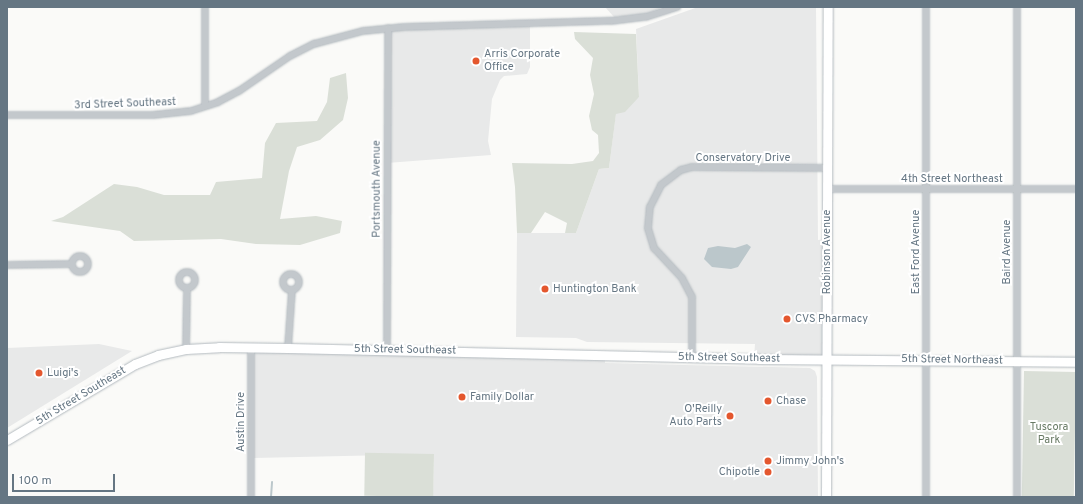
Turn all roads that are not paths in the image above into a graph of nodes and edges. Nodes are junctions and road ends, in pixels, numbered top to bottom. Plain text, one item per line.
1 (205, 7) edge
2 (677, 7) edge
3 (828, 7) edge
4 (926, 7) edge
5 (1017, 7) edge
6 (388, 28) junction
7 (204, 106) junction
8 (7, 115) edge
9 (828, 168) junction
10 (828, 189) junction
11 (1017, 189) junction
12 (1076, 189) edge
13 (926, 190) junction
14 (72, 264) dead end
15 (7, 265) edge
16 (187, 289) dead end
17 (292, 290) dead end
18 (251, 347) junction
19 (288, 348) junction
20 (186, 349) junction
21 (387, 350) junction
22 (692, 357) junction
23 (827, 359) junction
24 (926, 360) junction
25 (1017, 362) junction
26 (1076, 362) edge
27 (7, 440) edge
28 (251, 497) edge
29 (826, 497) edge
30 (926, 497) edge
31 (1017, 497) edge

1 - 7 street
2 - 6 street, 3rd Street Southeast
3 - 9 main road, Robinson Avenue
4 - 13 street, East Ford Avenue
5 - 11 street, Baird Avenue
6 - 7 street, 3rd Street Southeast
6 - 21 street, Portsmouth Avenue
7 - 8 street, 3rd Street Southeast
9 - 10 main road, Robinson Avenue
9 - 22 street, Conservatory Drive
10 - 13 street, 4th Street Northeast
10 - 23 main road, Robinson Avenue
11 - 12 street, 4th Street Northeast
11 - 13 street, 4th Street Northeast
11 - 25 street, Baird Avenue
13 - 24 street, East Ford Avenue
14 - 15 street
16 - 20 street
17 - 19 street
18 - 19 main road, 5th Street Southeast
18 - 20 main road, 5th Street Southeast
18 - 28 street, Austin Drive
19 - 21 main road, 5th Street Southeast
20 - 27 main road, 5th Street Southeast
21 - 22 main road, 5th Street Southeast
22 - 23 main road, 5th Street Southeast
23 - 24 main road, 5th Street Northeast
23 - 29 main road, Robinson Avenue
24 - 25 main road, 5th Street Northeast
24 - 30 street, East Ford Avenue
25 - 26 main road, 5th Street Northeast
25 - 31 street, Baird Avenue

